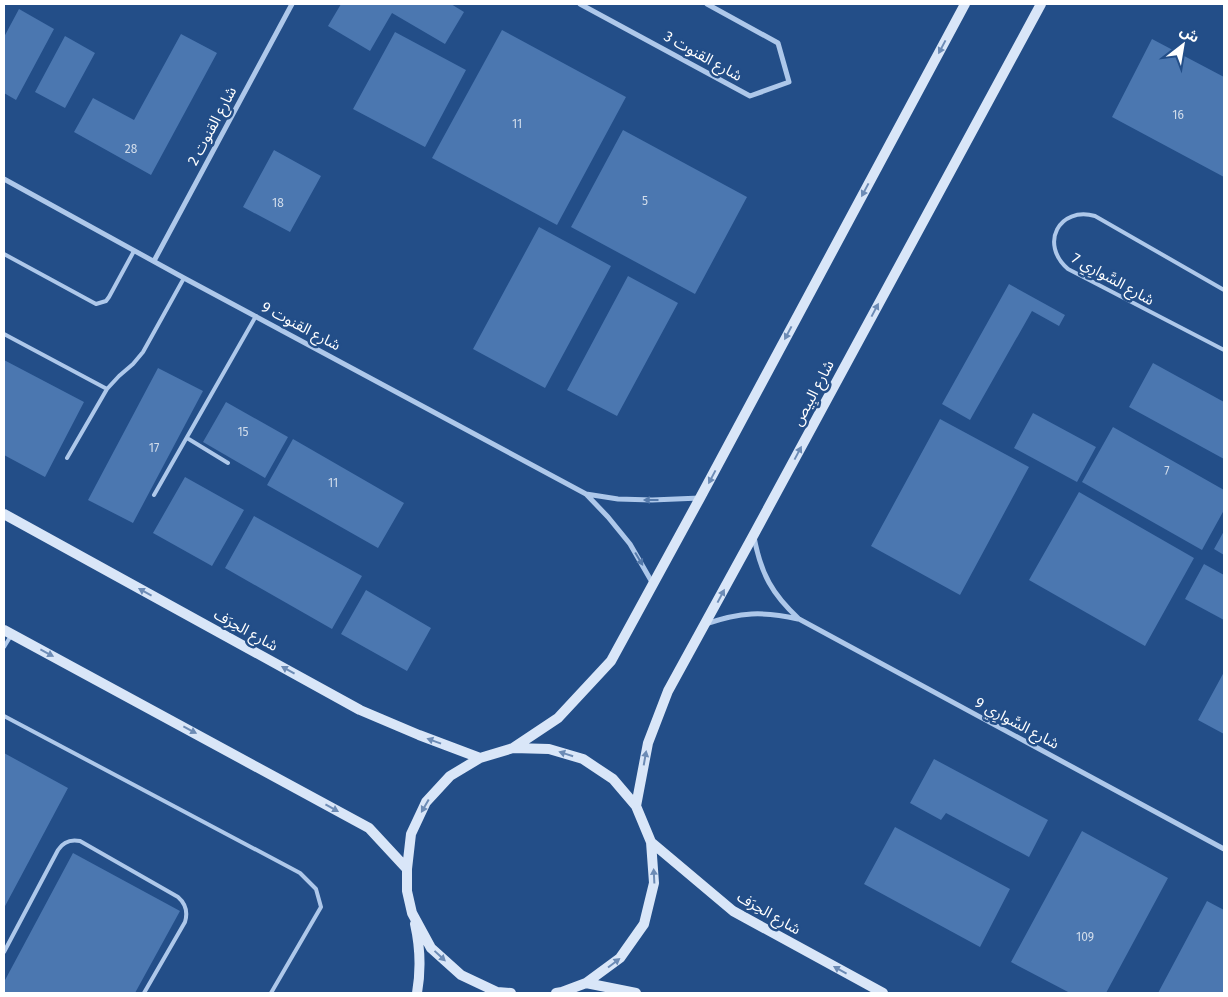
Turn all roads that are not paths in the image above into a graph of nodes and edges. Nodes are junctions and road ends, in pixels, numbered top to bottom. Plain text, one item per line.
1 (292, 4) edge
2 (580, 4) edge
3 (707, 4) edge
4 (965, 4) edge
5 (1041, 4) edge
6 (4, 179) edge
7 (134, 250) junction
8 (4, 254) edge
9 (154, 261) junction
10 (184, 278) junction
11 (1224, 290) edge
12 (256, 316) junction
13 (4, 334) edge
14 (1224, 350) edge
15 (107, 389) junction
16 (187, 438) junction
17 (67, 458) dead end
18 (228, 462) dead end
19 (586, 494) junction
20 (154, 495) dead end
21 (700, 498) junction
22 (4, 514) edge
23 (753, 536) junction
24 (654, 584) junction
25 (799, 619) junction
26 (706, 624) junction
27 (8, 632) edge
28 (4, 647) edge
29 (4, 716) edge
30 (513, 748) junction
31 (480, 758) junction
32 (636, 806) junction
33 (651, 842) junction
34 (1224, 849) edge
35 (407, 870) junction
36 (412, 913) junction
37 (4, 952) edge
38 (586, 983) junction
39 (144, 993) edge
40 (271, 993) edge
41 (418, 993) edge
42 (512, 993) edge
43 (556, 993) edge
44 (636, 993) edge
45 (882, 993) edge

1 - 9 street, شارع القنوت 2
2 - 3 street, شارع القنوت 3
4 -> 21 street
23 -> 5 street, شارع البِيص
6 - 7 street, شارع القنوت 9
7 - 8 lane
7 - 9 street, شارع القنوت 9
9 - 10 street, شارع القنوت 9
10 - 12 street, شارع القنوت 9
10 - 15 lane
11 - 14 lane, شارع السَّوارِي 7
12 - 16 lane
12 - 19 street, شارع القنوت 9
13 - 15 lane
15 - 17 lane
16 - 18 lane
16 - 20 lane
21 -> 19 street, شارع القنوت 9
19 -> 24 street, شارع القنوت 9
21 - 24 street
31 -> 22 street, شارع الحِرَف
23 - 25 street, شارع السَّوارِي 9
26 -> 23 street, شارع البِيص
24 - 30 street
25 - 26 street, شارع السَّوارِي 9
25 - 34 street, شارع السَّوارِي 9
32 -> 26 street, شارع البِيص
27 - 28 lane
27 -> 35 street
29 - 40 lane
30 - 31 street
32 -> 30 street
31 -> 35 street
32 - 33 street
38 -> 33 street
45 -> 33 street, شارع الحِرَف
35 - 36 street
36 - 41 street
36 -> 42 street
37 - 39 lane
38 - 43 street
38 - 44 street

